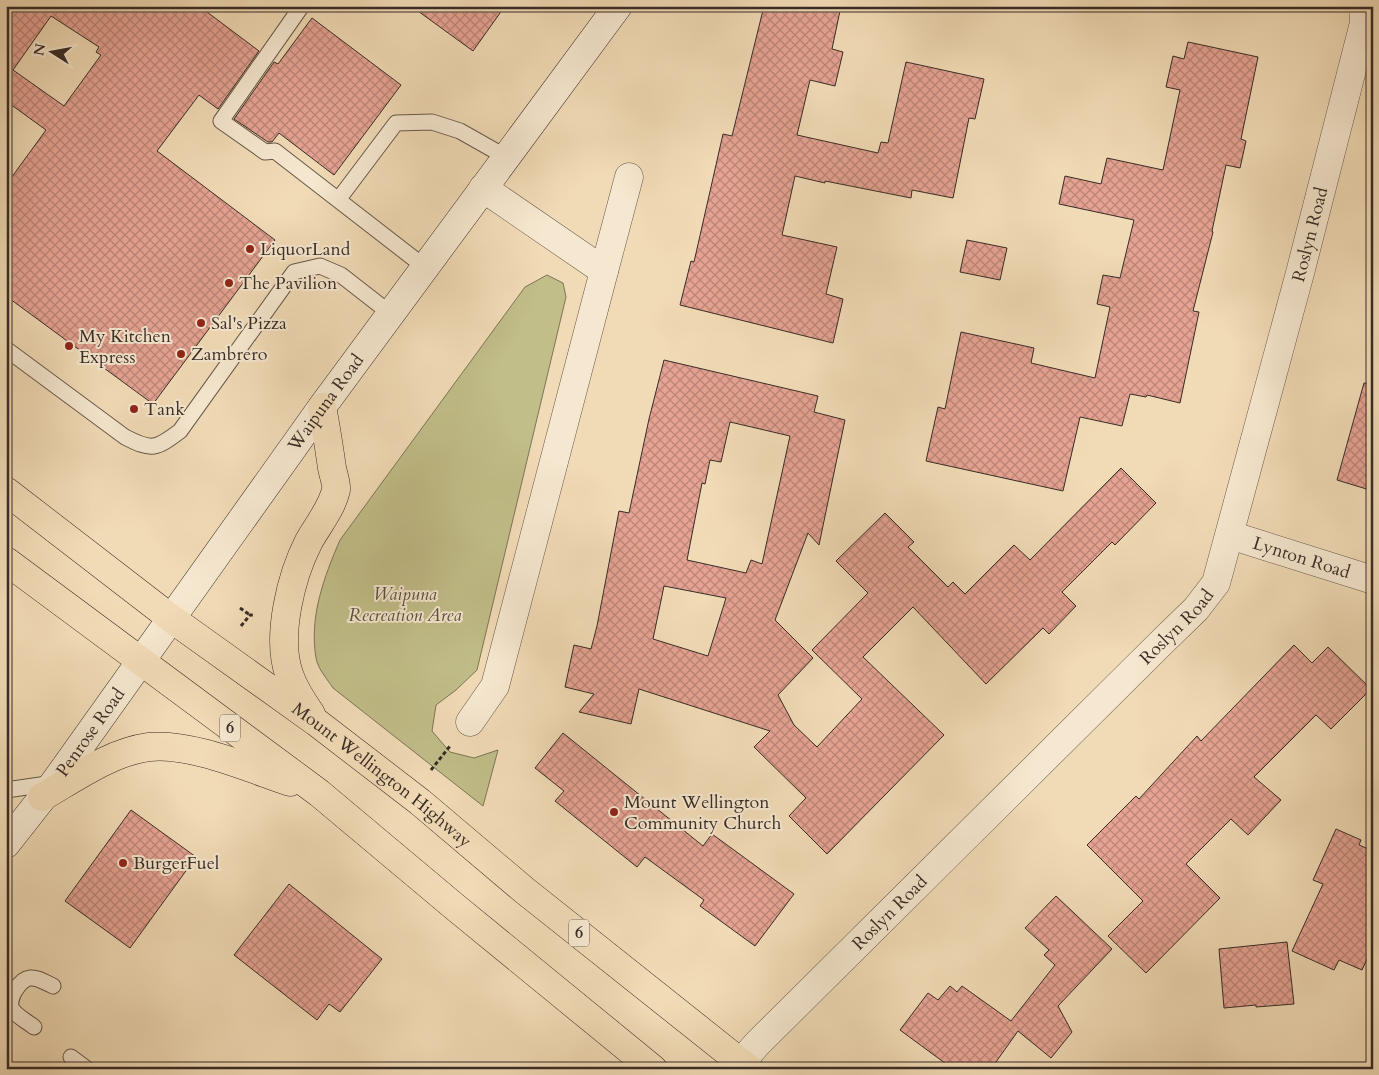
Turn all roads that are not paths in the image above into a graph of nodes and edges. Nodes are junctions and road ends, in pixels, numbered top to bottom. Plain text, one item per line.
1 (618, 6) edge
2 (1363, 6) edge
3 (302, 7) edge
4 (506, 157) junction
5 (629, 177) dead end
6 (483, 188) junction
7 (338, 200) junction
8 (426, 268) junction
9 (604, 271) junction
10 (391, 314) junction
11 (6, 349) edge
12 (322, 407) junction
13 (6, 490) edge
14 (1230, 535) junction
15 (6, 561) edge
16 (1373, 580) edge
17 (172, 619) junction
18 (142, 662) junction
19 (316, 722) junction
20 (470, 722) dead end
21 (6, 790) edge
22 (48, 790) junction
23 (319, 793) junction
24 (6, 844) edge
25 (53, 986) dead end
26 (34, 1027) dead end
27 (71, 1057) dead end
28 (742, 1066) edge
29 (87, 1069) edge
30 (653, 1069) edge

1 - 4 street, Waipuna Road
2 - 14 street, Roslyn Road
3 - 7 lane
4 - 6 street, Waipuna Road
4 - 7 lane
5 - 9 street
6 - 8 street, Waipuna Road
6 - 9 street
7 - 8 lane
8 - 10 street, Waipuna Road
9 - 20 street
10 - 11 lane
10 - 12 street, Waipuna Road
12 - 17 street, Waipuna Road
12 - 19 main road
13 - 17 main road, Mount Wellington Highway / 6
14 - 16 street, Lynton Road
14 - 28 street, Roslyn Road
15 - 18 main road, 6
17 - 18 street, Penrose Road
17 - 19 main road, Mount Wellington Highway / 6
18 - 22 street, Penrose Road
18 - 23 main road, 6
19 - 28 main road, Mount Wellington Highway / 6
21 - 22 lane
22 - 23 main road
22 - 24 street, Penrose Road
23 - 30 main road, 6
25 - 26 lane
27 - 29 lane

